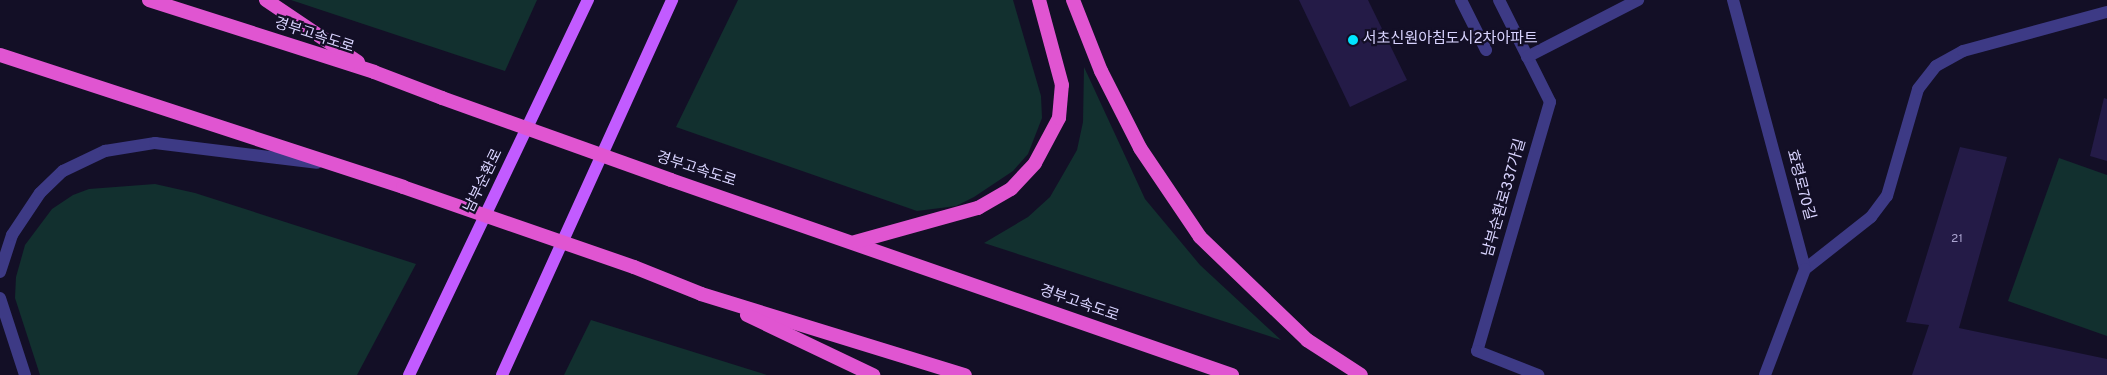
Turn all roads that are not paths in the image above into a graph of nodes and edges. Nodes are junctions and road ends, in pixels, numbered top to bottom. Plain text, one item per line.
1 (149, 0) edge
2 (266, 0) edge
3 (588, 0) edge
4 (672, 0) edge
5 (1039, 0) edge
6 (1073, 0) edge
7 (1461, 0) edge
8 (1499, 0) edge
9 (1638, 0) edge
10 (1732, 0) edge
11 (2107, 12) edge
12 (1486, 50) dead end
13 (0, 55) edge
14 (1527, 57) junction
15 (374, 72) junction
16 (342, 166) junction
17 (855, 242) junction
18 (1805, 269) junction
19 (0, 272) edge
20 (701, 294) junction
21 (0, 298) edge
22 (25, 375) edge
23 (409, 375) edge
24 (502, 375) edge
25 (873, 375) edge
26 (965, 375) edge
27 (1232, 375) edge
28 (1361, 375) edge
29 (1538, 375) edge
30 (1765, 375) edge

1 - 15 highway, 경부고속도로
2 - 15 highway
3 - 23 main road, 남부순환로
4 - 24 main road
5 - 17 highway
6 - 28 highway
7 - 12 street
8 - 14 street, 남부순환로337가길
9 - 14 street
10 - 18 street, 효령로70길
11 - 18 street
13 - 16 highway
14 - 29 street, 남부순환로337가길
15 - 17 highway, 경부고속도로, bridge
16 - 19 street
16 - 20 highway, bridge
17 - 27 highway, 경부고속도로
18 - 30 street
20 - 25 highway
20 - 26 highway
21 - 22 street

